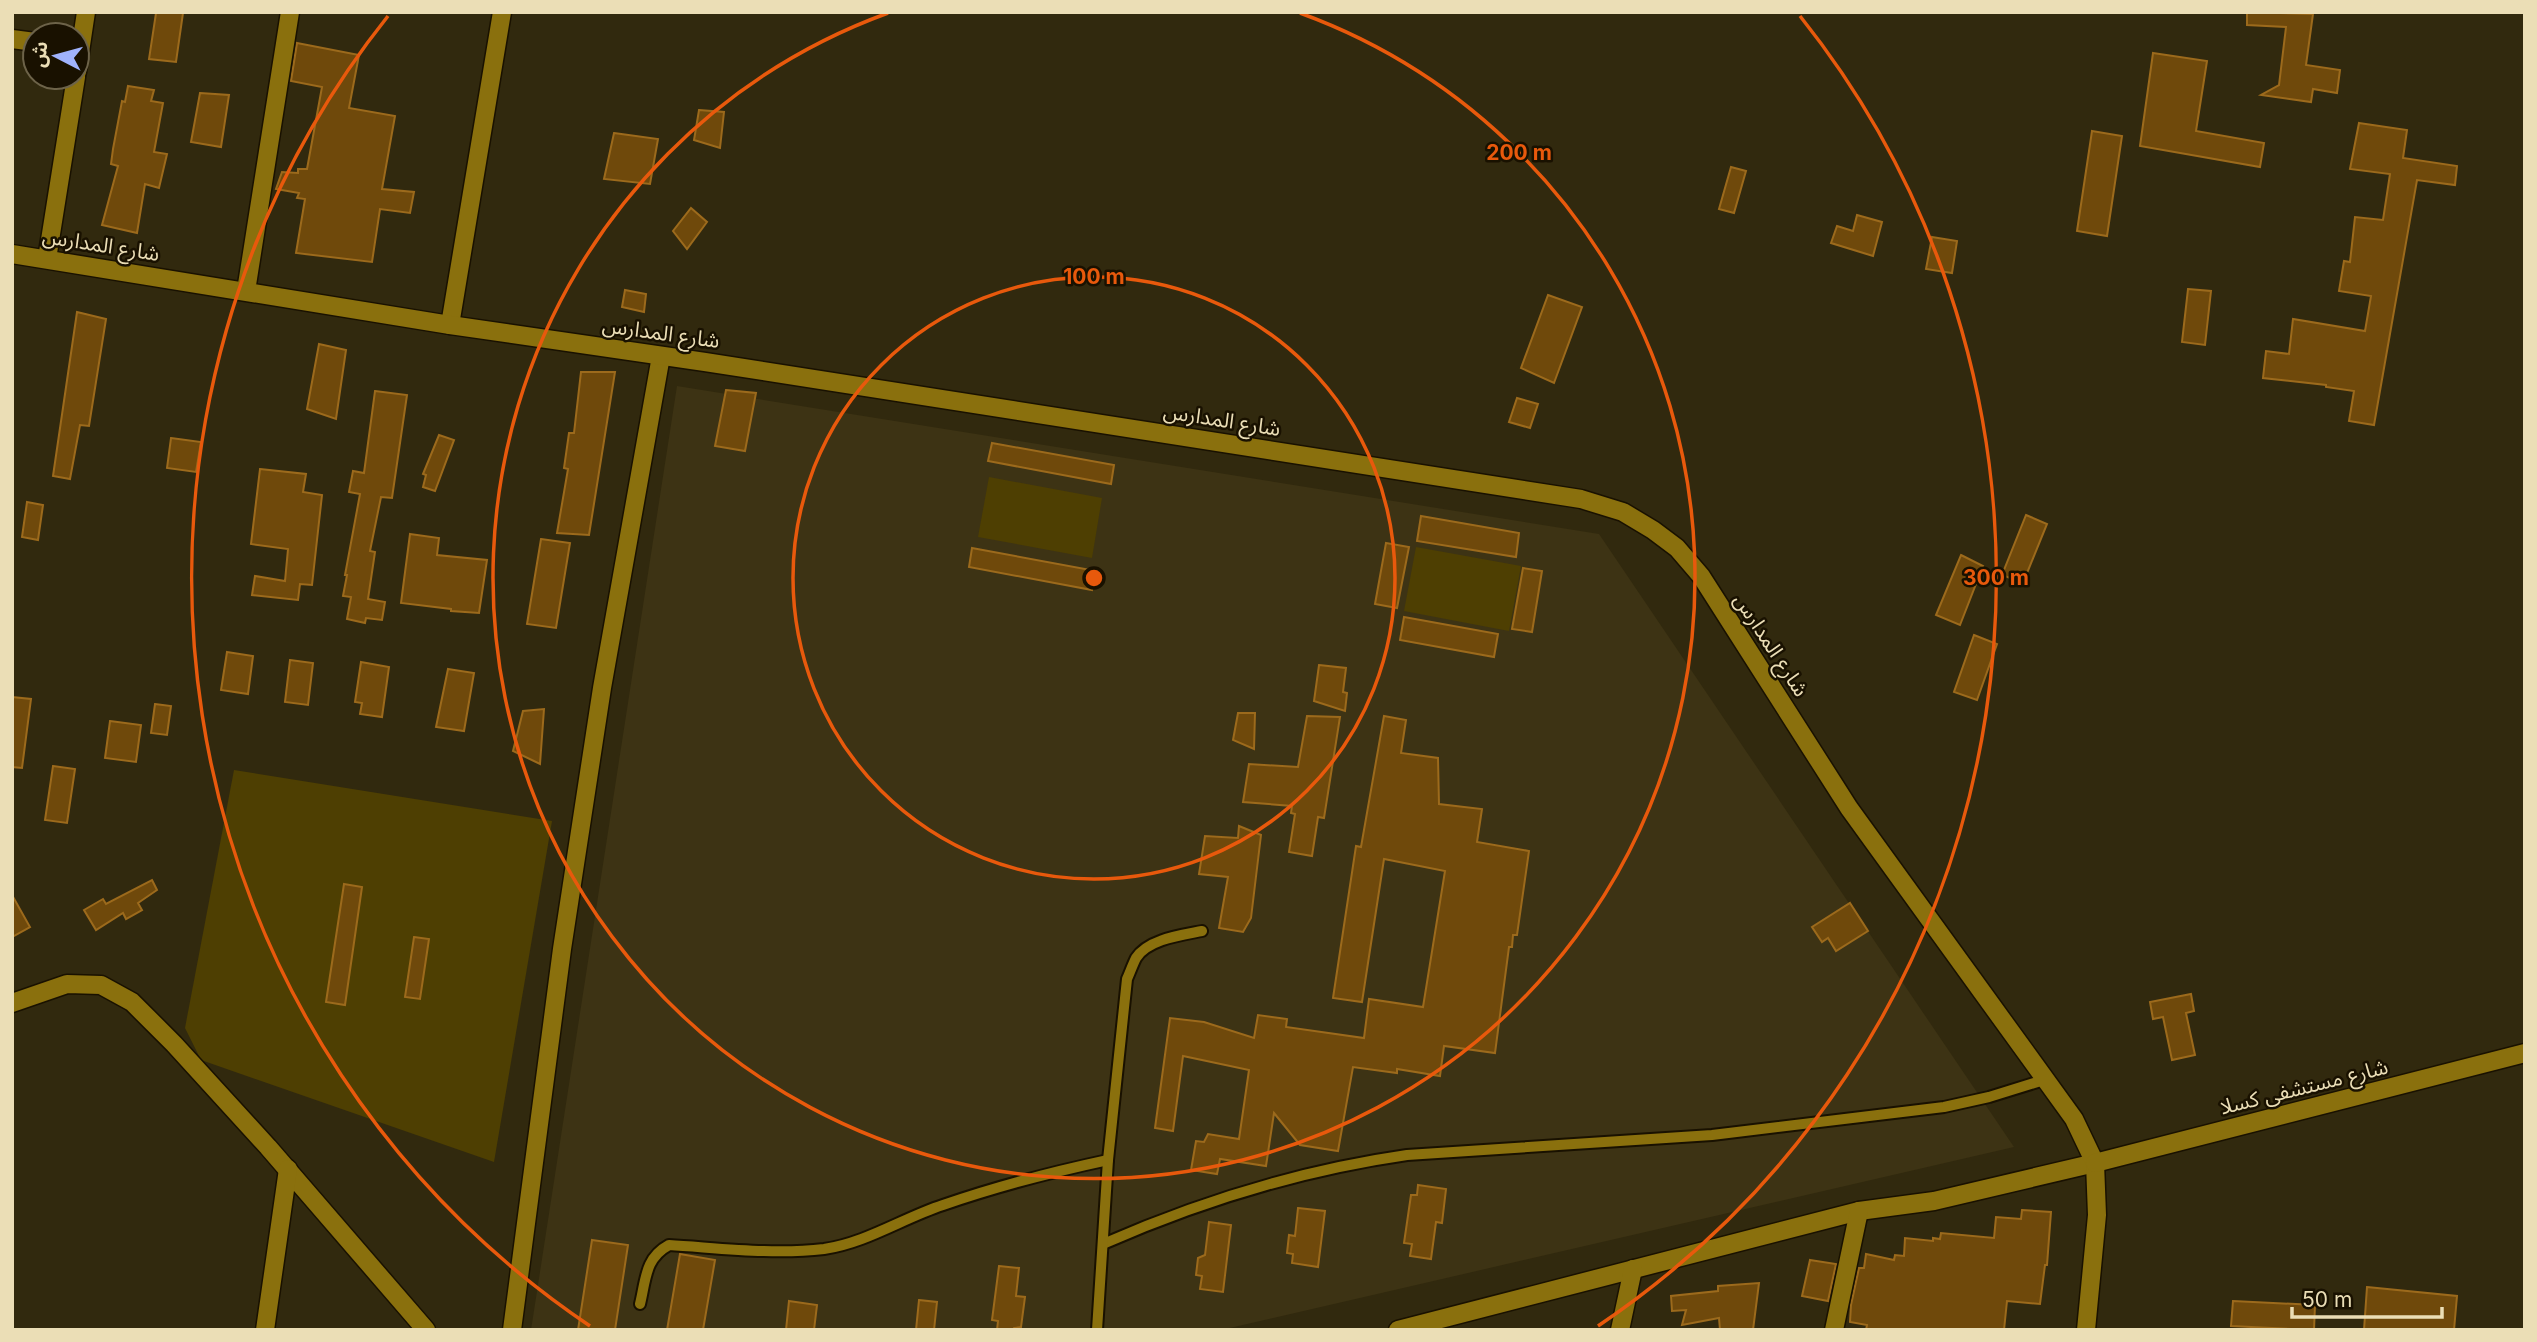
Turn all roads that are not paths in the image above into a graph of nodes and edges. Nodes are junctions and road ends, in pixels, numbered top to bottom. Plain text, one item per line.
1 (290, 12) edge
2 (502, 12) edge
3 (74, 91) edge
4 (12, 254) edge
5 (47, 259) junction
6 (246, 291) junction
7 (450, 325) junction
8 (661, 356) junction
9 (1202, 931) dead end
10 (12, 1003) edge
11 (2525, 1053) edge
12 (2045, 1080) junction
13 (1108, 1160) junction
14 (2095, 1163) junction
15 (288, 1169) junction
16 (1859, 1210) junction
17 (1103, 1244) junction
18 (1633, 1269) junction
19 (640, 1304) dead end
20 (1435, 1325) edge
21 (265, 1330) edge
22 (426, 1330) edge
23 (512, 1330) edge
24 (1097, 1330) edge
25 (1398, 1330) edge
26 (1620, 1330) edge
27 (1834, 1330) edge
28 (2086, 1330) edge

1 - 6 street
2 - 7 street
3 - 5 street
4 - 5 street, شارع المدارس
5 - 6 street, شارع المدارس
6 - 7 street, شارع المدارس
7 - 8 street, شارع المدارس
8 - 12 street, شارع المدارس
8 - 23 street
9 - 13 lane
10 - 15 street
11 - 14 street, شارع مستشفى كسلا
12 - 14 street, شارع المدارس
12 - 17 lane
13 - 17 lane
13 - 19 lane
14 - 16 street, شارع مستشفى كسلا
14 - 28 street
15 - 21 street
15 - 22 street
16 - 18 street, شارع مستشفى كسلا
16 - 27 street
17 - 24 lane
18 - 20 street, شارع مستشفى كسلا
18 - 26 street
20 - 25 street, شارع مستشفى كسلا

